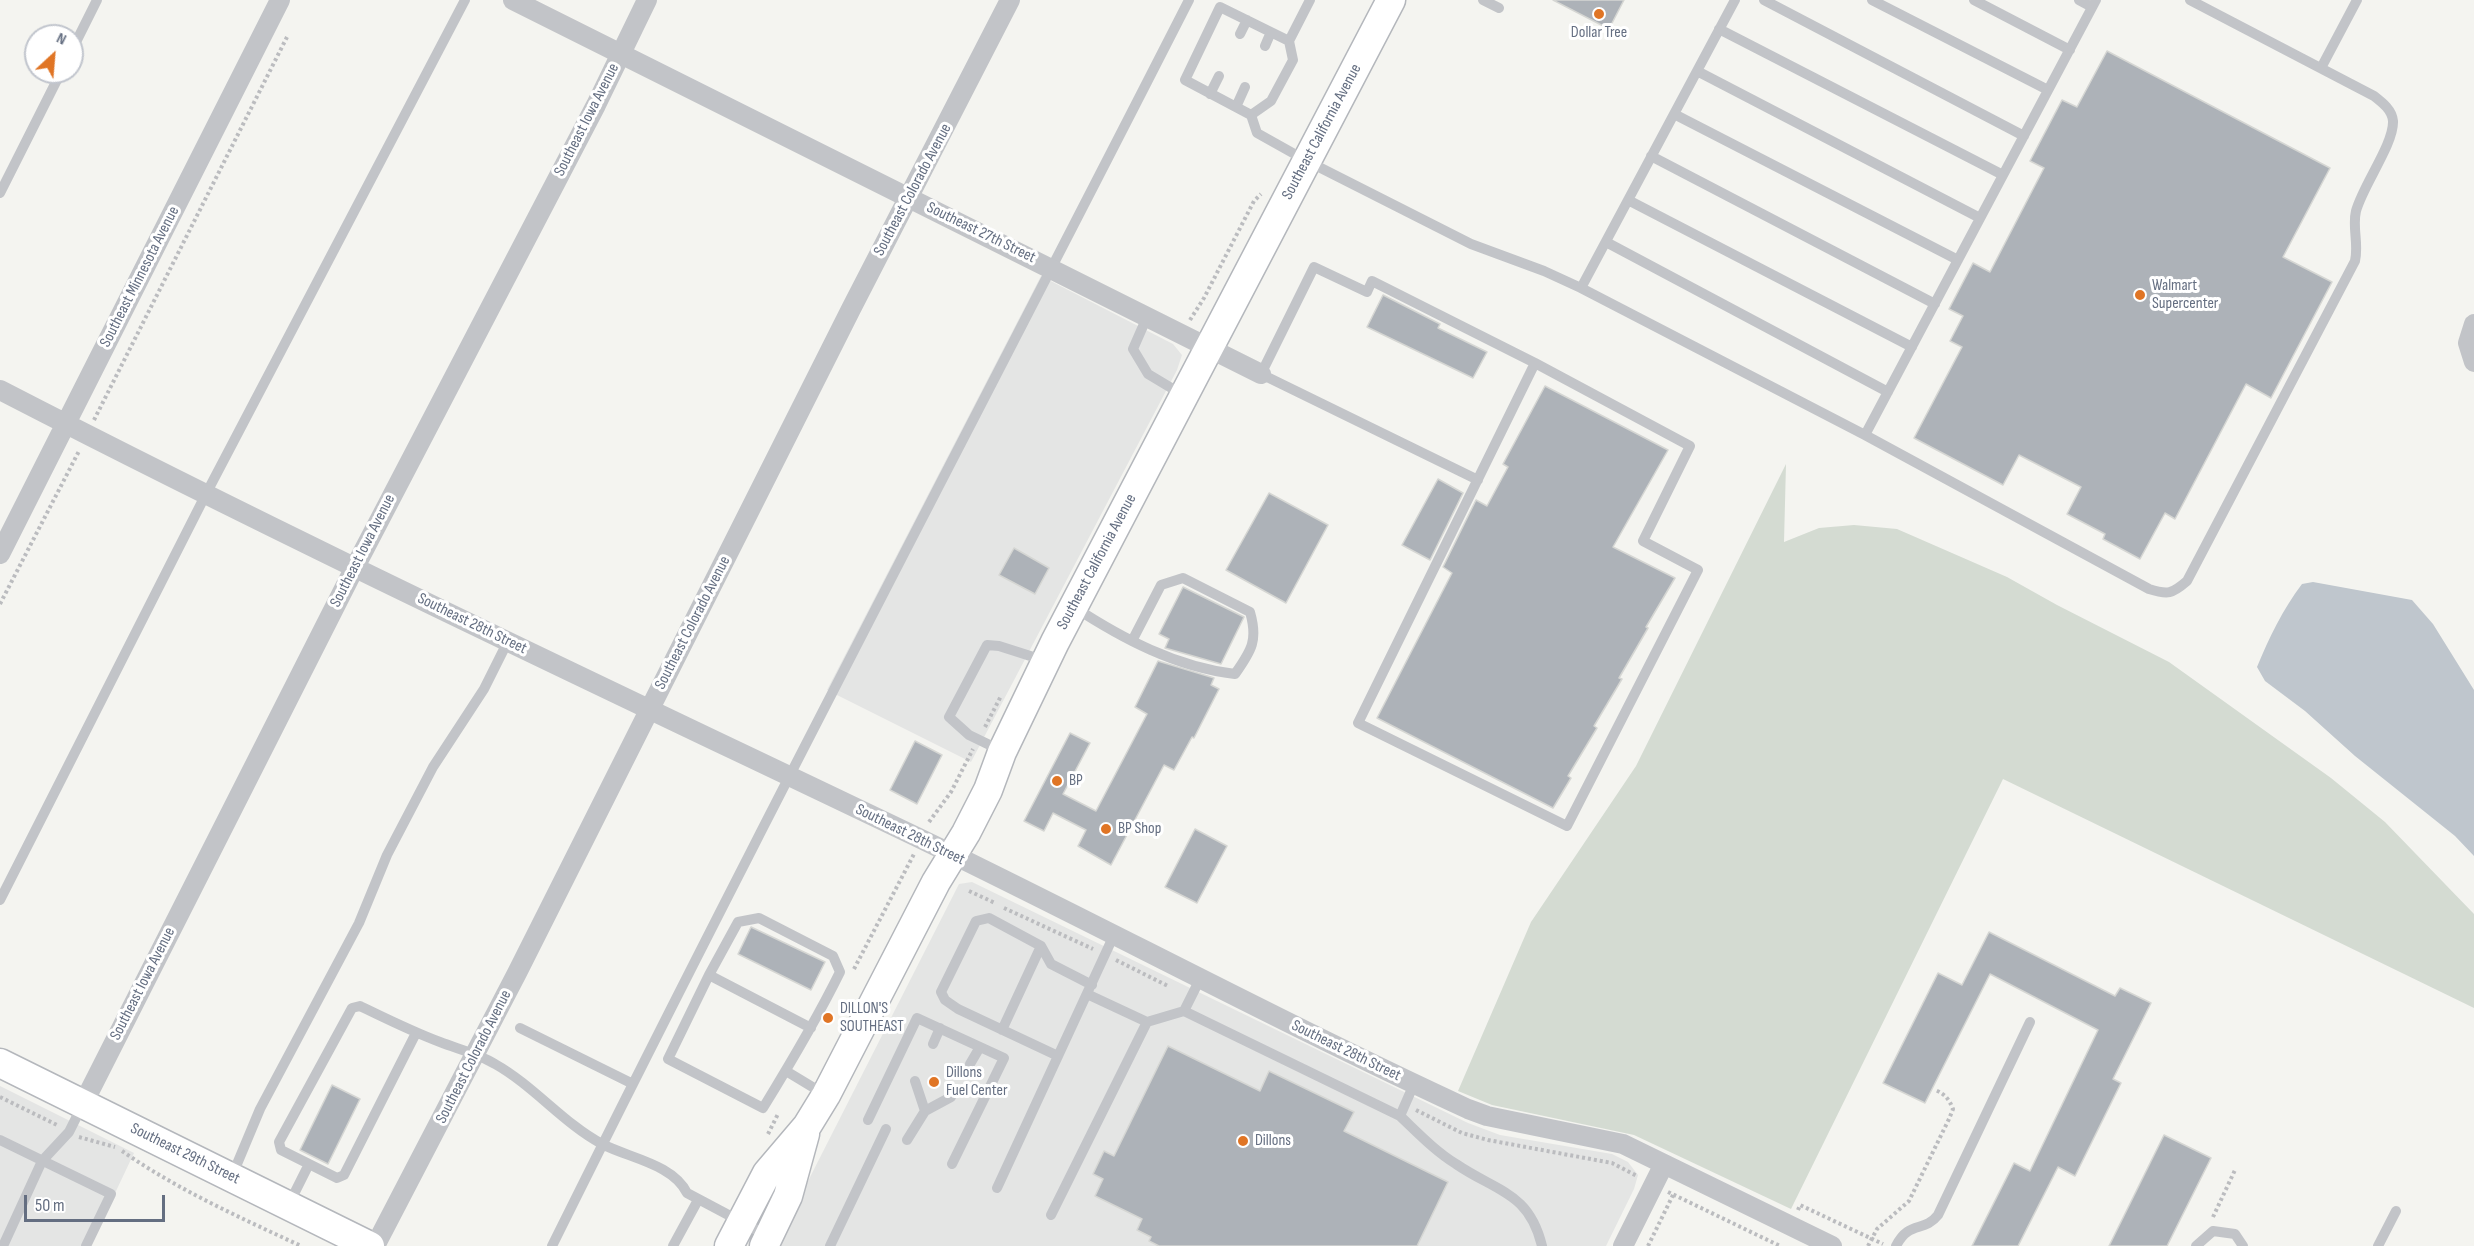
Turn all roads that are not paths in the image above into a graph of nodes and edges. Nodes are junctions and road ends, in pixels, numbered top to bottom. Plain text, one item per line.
1 (97, 0) edge
2 (280, 0) edge
3 (465, 0) edge
4 (513, 0) edge
5 (647, 0) edge
6 (1010, 0) edge
7 (1188, 0) edge
8 (1310, 0) edge
9 (1391, 0) edge
10 (1482, 0) edge
11 (1735, 0) edge
12 (1764, 0) edge
13 (1872, 0) edge
14 (1974, 0) edge
15 (2079, 0) edge
16 (2190, 0) edge
17 (2357, 0) edge
18 (2094, 4) edge
19 (1499, 8) dead end
20 (1247, 20) junction
21 (84, 26) edge
22 (1719, 29) junction
23 (1271, 32) junction
24 (1240, 34) dead end
25 (1289, 41) junction
26 (1265, 46) dead end
27 (2070, 50) junction
28 (621, 54) junction
29 (2321, 68) junction
30 (1697, 71) junction
31 (1219, 76) dead end
32 (55, 84) edge
33 (1245, 87) dead end
34 (2048, 90) junction
35 (1210, 94) junction
36 (1236, 107) junction
37 (1674, 114) junction
38 (1251, 115) junction
39 (2024, 136) junction
40 (1651, 156) junction
41 (1306, 161) junction
42 (2003, 175) junction
43 (0, 193) edge
44 (909, 198) junction
45 (1628, 200) junction
46 (1980, 218) junction
47 (1605, 242) junction
48 (1958, 260) junction
49 (1052, 268) junction
50 (1581, 288) junction
51 (1935, 304) junction
52 (1147, 317) junction
53 (2474, 324) edge
54 (1912, 346) junction
55 (1209, 348) junction
56 (2474, 362) edge
57 (1535, 363) junction
58 (1261, 374) junction
59 (0, 390) edge
60 (1888, 392) junction
61 (1184, 395) junction
62 (66, 424) junction
63 (1865, 435) junction
64 (1478, 480) junction
65 (206, 494) junction
66 (0, 554) edge
67 (355, 567) junction
68 (1074, 606) junction
69 (508, 641) junction
70 (1132, 641) junction
71 (1046, 661) junction
72 (650, 711) junction
73 (1002, 752) junction
74 (788, 777) junction
75 (952, 855) junction
76 (0, 900) edge
77 (1114, 935) junction
78 (1041, 946) junction
79 (710, 975) junction
80 (1200, 979) junction
81 (1089, 990) junction
82 (1184, 1011) junction
83 (1147, 1022) junction
84 (2030, 1022) dead end
85 (520, 1028) dead end
86 (811, 1028) junction
87 (940, 1028) junction
88 (1002, 1030) junction
89 (416, 1033) junction
90 (933, 1044) dead end
91 (980, 1047) junction
92 (651, 1048) junction
93 (474, 1056) junction
94 (1058, 1056) junction
95 (669, 1059) junction
96 (0, 1063) edge
97 (970, 1064) dead end
98 (786, 1071) junction
99 (915, 1081) dead end
100 (633, 1084) junction
101 (1414, 1084) junction
102 (826, 1095) junction
103 (951, 1097) dead end
104 (83, 1104) junction
105 (925, 1111) junction
106 (1400, 1116) junction
107 (868, 1120) dead end
108 (807, 1126) junction
109 (886, 1129) dead end
110 (0, 1140) edge
111 (907, 1140) dead end
112 (603, 1144) junction
113 (42, 1161) junction
114 (309, 1164) junction
115 (952, 1164) dead end
116 (1664, 1164) junction
117 (232, 1178) junction
118 (997, 1188) dead end
119 (698, 1200) junction
120 (288, 1205) junction
121 (2396, 1211) dead end
122 (1051, 1215) dead end
123 (735, 1234) edge
124 (766, 1241) edge
125 (3, 1246) edge
126 (86, 1246) edge
127 (370, 1246) edge
128 (375, 1246) edge
129 (552, 1246) edge
130 (673, 1246) edge
131 (830, 1246) edge
132 (1542, 1246) edge
133 (1623, 1246) edge
134 (1832, 1246) edge
135 (1896, 1246) edge
136 (2196, 1246) edge
137 (2243, 1246) edge
138 (2378, 1246) edge

1 - 21 lane
2 - 62 street, Southeast Minnesota Avenue
3 - 65 lane
4 - 28 street, Southeast 27th Street
5 - 28 street, Southeast Iowa Avenue
6 - 44 street, Southeast Colorado Avenue
7 - 49 lane
8 - 25 lane
9 - 41 main road, Southeast California Avenue
10 - 19 lane
11 - 22 lane
12 - 39 lane
13 - 34 lane
14 - 27 lane
15 - 18 lane
16 - 29 lane
17 - 29 lane
18 - 27 lane
20 - 23 lane
20 - 24 lane
20 - 35 lane
22 - 30 lane
22 - 42 lane
23 - 25 lane
23 - 26 lane
25 - 38 lane
27 - 34 lane
28 - 44 street, Southeast 27th Street
28 - 67 street, Southeast Iowa Avenue
29 - 63 lane
30 - 37 lane
30 - 46 lane
31 - 35 lane
32 - 43 lane
33 - 36 lane
34 - 39 lane
35 - 36 lane
36 - 38 lane
37 - 40 lane
37 - 48 lane
38 - 41 lane
39 - 42 lane
40 - 45 lane
40 - 51 lane
41 - 50 lane
41 - 55 main road, Southeast California Avenue
42 - 46 lane
44 - 49 street, Southeast 27th Street
44 - 72 street, Southeast Colorado Avenue
45 - 47 lane
45 - 54 lane
46 - 48 lane
47 - 50 lane
47 - 60 lane
48 - 51 lane
49 - 52 street, Southeast 27th Street
49 - 74 lane
50 - 63 lane
51 - 54 lane
52 - 55 street, Southeast 27th Street
52 - 61 lane
53 - 56 street
54 - 60 lane
55 - 58 street, Southeast 27th Street
55 - 61 main road, Southeast California Avenue
57 - 58 lane
57 - 64 lane
57 - 64 lane
58 - 64 lane, Southeast 27th Street
59 - 62 street, Southeast 28th Street
60 - 63 lane
61 - 68 main road, Southeast California Avenue
62 - 65 street, Southeast 28th Street
62 - 66 street, Southeast Minnesota Avenue
65 - 67 street, Southeast 28th Street
65 - 76 lane
67 - 69 street, Southeast 28th Street
67 - 104 street, Southeast Iowa Avenue
68 - 70 lane
68 - 71 main road, Southeast California Avenue
69 - 72 street, Southeast 28th Street
69 - 117 lane
70 - 70 lane
71 - 73 main road, Southeast California Avenue
71 - 73 lane
72 - 74 street, Southeast 28th Street
72 - 93 street, Southeast Colorado Avenue
73 - 75 main road, Southeast California Avenue
74 - 75 street, Southeast 28th Street
74 - 92 lane
75 - 77 street, Southeast 28th Street
75 - 102 main road, Southeast California Avenue
77 - 80 street, Southeast 28th Street
77 - 81 lane
78 - 81 lane
78 - 88 lane
78 - 88 lane
79 - 86 lane
79 - 86 lane
79 - 95 lane
80 - 82 lane
80 - 101 street, Southeast 28th Street
81 - 83 lane
81 - 94 lane
82 - 83 lane
82 - 106 lane
83 - 122 lane
84 - 135 lane
85 - 100 lane
86 - 98 lane
87 - 90 lane
87 - 91 lane
87 - 107 lane
88 - 94 lane
89 - 93 lane
89 - 114 lane
89 - 114 lane
91 - 97 lane
91 - 115 lane
92 - 95 lane
92 - 100 lane
93 - 112 lane
93 - 128 street, Southeast Colorado Avenue
94 - 118 lane
95 - 98 lane
96 - 104 main road, Southeast 29th Street
98 - 102 lane
99 - 105 lane
100 - 112 lane
101 - 106 lane
101 - 116 street, Southeast 28th Street
102 - 108 main road, Southeast California Avenue
103 - 105 lane
104 - 113 lane
104 - 117 main road, Southeast 29th Street
105 - 111 lane
106 - 132 lane
108 - 123 main road, Southeast California Avenue
108 - 124 main road, Southeast California Avenue
109 - 131 lane
110 - 113 lane
112 - 119 lane
112 - 129 lane
113 - 125 lane
113 - 126 lane
114 - 120 lane
116 - 133 street
116 - 134 street, Southeast 28th Street
117 - 120 main road, Southeast 29th Street
119 - 123 lane
119 - 130 lane
120 - 127 main road, Southeast 29th Street
121 - 138 lane
123 - 124 lane
136 - 137 lane

